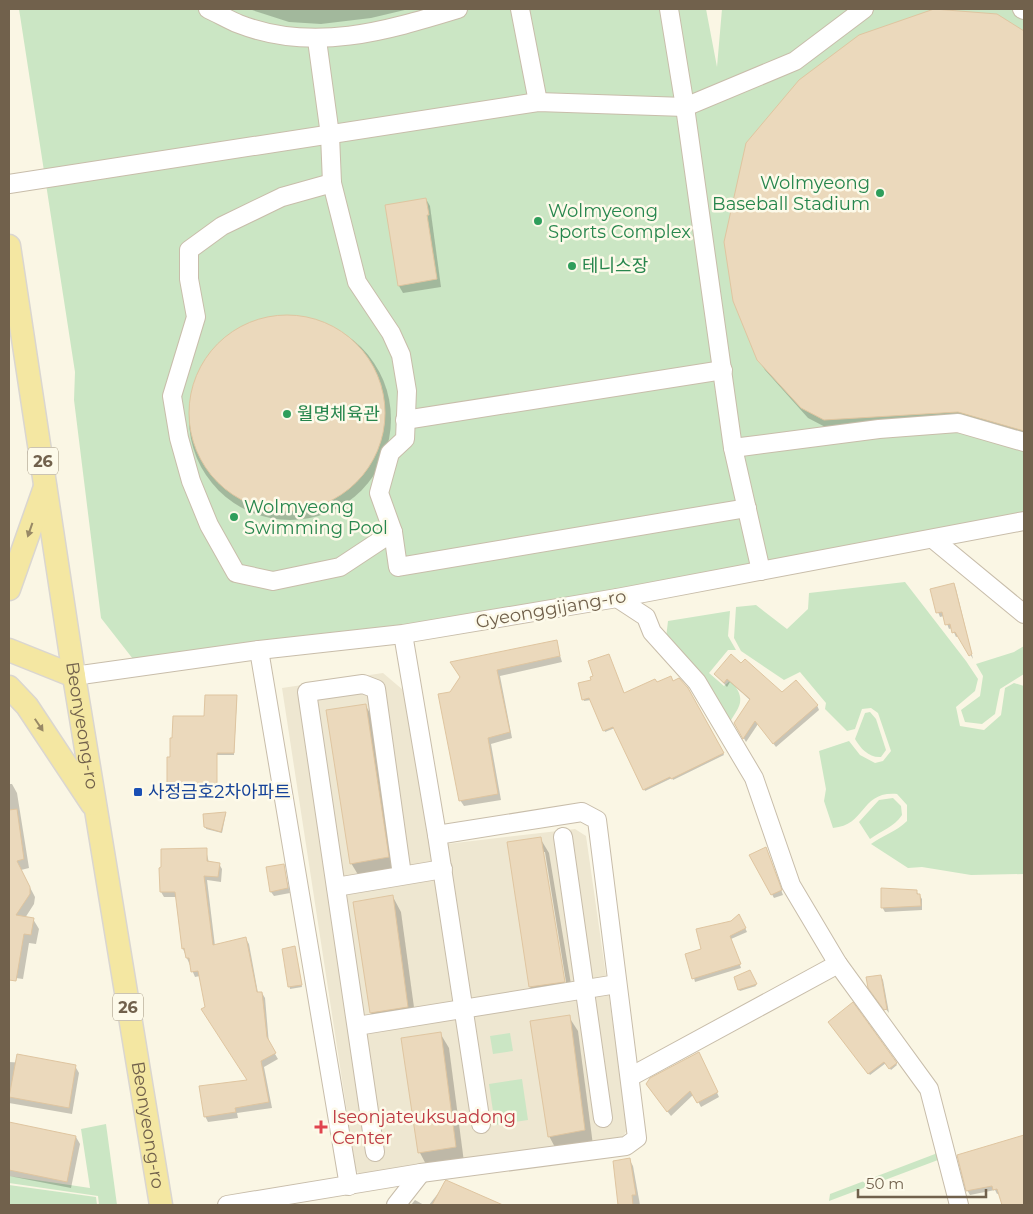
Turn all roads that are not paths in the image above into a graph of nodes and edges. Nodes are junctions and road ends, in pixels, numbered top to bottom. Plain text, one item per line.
1 (208, 9) edge
2 (458, 9) edge
3 (520, 9) edge
4 (669, 9) edge
5 (864, 9) edge
6 (317, 40) junction
7 (538, 102) junction
8 (685, 108) junction
9 (330, 135) junction
10 (332, 182) junction
11 (9, 184) edge
12 (9, 246) edge
13 (723, 370) junction
14 (404, 420) junction
15 (1024, 442) edge
16 (733, 448) junction
17 (46, 484) junction
18 (747, 508) junction
19 (1024, 521) edge
20 (393, 532) junction
21 (933, 539) junction
22 (761, 572) junction
23 (9, 589) edge
24 (617, 598) junction
25 (1024, 614) edge
26 (403, 634) junction
27 (9, 650) edge
28 (259, 650) junction
29 (74, 676) junction
30 (9, 687) edge
31 (96, 808) junction
32 (438, 835) junction
33 (562, 837) dead end
34 (442, 869) junction
35 (402, 876) junction
36 (336, 887) junction
37 (838, 964) junction
38 (617, 984) junction
39 (584, 989) junction
40 (464, 1008) junction
41 (357, 1026) junction
42 (630, 1077) junction
43 (603, 1118) dead end
44 (481, 1124) dead end
45 (375, 1152) dead end
46 (421, 1173) junction
47 (350, 1186) junction
48 (161, 1205) edge
49 (227, 1205) edge
50 (396, 1205) edge
51 (959, 1205) edge

1 - 6 street
2 - 6 street
3 - 7 street
4 - 8 street
5 - 8 street
6 - 9 street
7 - 8 street
7 - 9 street
8 - 13 street
9 - 10 street
9 - 11 street
10 - 14 street
10 - 20 street
12 - 17 main road, Beonyeong-ro / 26
13 - 14 street
13 - 16 street
14 - 20 street
15 - 16 street
16 - 18 street
17 -> 23 main road
17 - 29 main road, Beonyeong-ro / 26
18 - 20 street
18 - 22 street
19 - 21 street, Gyeonggijang-ro
21 - 22 street, Gyeonggijang-ro
21 - 25 street
22 - 24 street, Gyeonggijang-ro
24 - 26 street, Gyeonggijang-ro
24 - 37 street
26 - 28 street, Gyeonggijang-ro
26 - 32 street
27 - 29 main road
28 - 29 street, Gyeonggijang-ro
28 - 47 street
29 - 31 main road, Beonyeong-ro / 26
30 -> 31 main road
31 - 48 main road, Beonyeong-ro / 26
32 - 34 street
32 - 38 street
33 - 39 street
34 - 35 street
34 - 40 street
35 - 36 street
35 - 36 street
36 - 41 street
37 - 42 street
37 - 51 street
38 - 39 street
38 - 42 street
39 - 40 street
39 - 43 street
40 - 41 street
40 - 44 street
41 - 45 street
42 - 46 street
46 - 47 street
46 - 50 street
47 - 49 street

